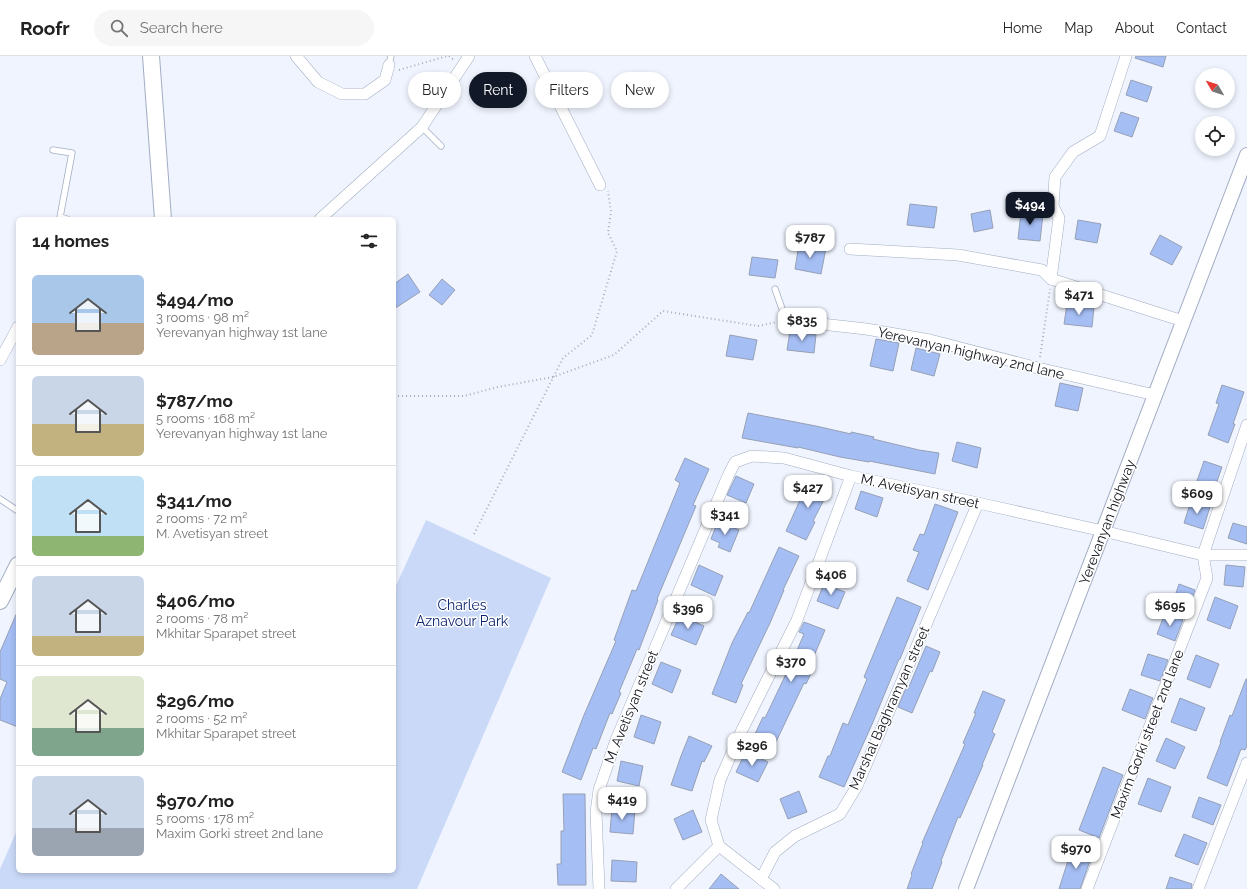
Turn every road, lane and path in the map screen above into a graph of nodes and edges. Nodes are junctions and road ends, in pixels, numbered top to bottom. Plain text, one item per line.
1 (150, 56) edge
2 (296, 56) edge
3 (447, 56) edge
4 (469, 56) edge
5 (535, 56) edge
6 (1126, 56) edge
7 (389, 65) edge
8 (422, 127) junction
9 (441, 146) dead end
10 (53, 150) dead end
11 (1247, 155) edge
12 (600, 185) joint
13 (60, 217) edge
14 (163, 217) edge
15 (322, 217) edge
16 (850, 249) dead end
17 (1051, 280) junction
18 (775, 289) dead end
19 (786, 320) junction
20 (1183, 321) junction
21 (16, 331) edge
22 (0, 360) edge
23 (1038, 368) junction
24 (554, 377) junction
25 (1155, 395) junction
26 (396, 396) edge
27 (1247, 425) edge
28 (851, 476) junction
29 (0, 499) edge
30 (978, 503) junction
31 (16, 510) edge
32 (1103, 531) junction
33 (474, 534) dead end
34 (1247, 555) edge
35 (1203, 556) junction
36 (16, 569) edge
37 (0, 601) edge
38 (1247, 763) edge
39 (719, 846) junction
40 (761, 879) junction
41 (599, 889) edge
42 (676, 889) edge
43 (774, 889) edge
44 (966, 889) edge
45 (1087, 889) edge
46 (1198, 889) edge

1 - 14 main road
2 - 7 street
3 - 7 path
4 - 8 street
5 - 12 street
6 - 17 street
8 - 9 lane
8 - 15 street
10 - 13 lane
11 - 20 street, Yerevanyan highway
12 - 24 path
16 - 17 street
17 - 20 street
17 - 23 path
18 - 19 lane
19 - 23 street, Yerevanyan highway 2nd lane
19 - 24 path
20 - 25 street, Yerevanyan highway
21 - 22 street
23 - 25 street, Yerevanyan highway 2nd lane
24 - 26 path
24 - 33 path
25 - 32 street, Yerevanyan highway
27 - 35 street
28 - 30 street, M. Avetisyan street
28 - 39 street
28 - 41 street, M. Avetisyan street
29 - 31 lane
30 - 32 street, M. Avetisyan street
30 - 40 street, Marshal Baghramyan street
32 - 35 street, M. Avetisyan street
32 - 44 street, Yerevanyan highway
34 - 35 street, M. Avetisyan street
35 - 45 street, Maxim Gorki street 2nd lane
36 - 37 main road
38 - 46 street
39 - 40 street
39 - 42 street
40 - 43 street

